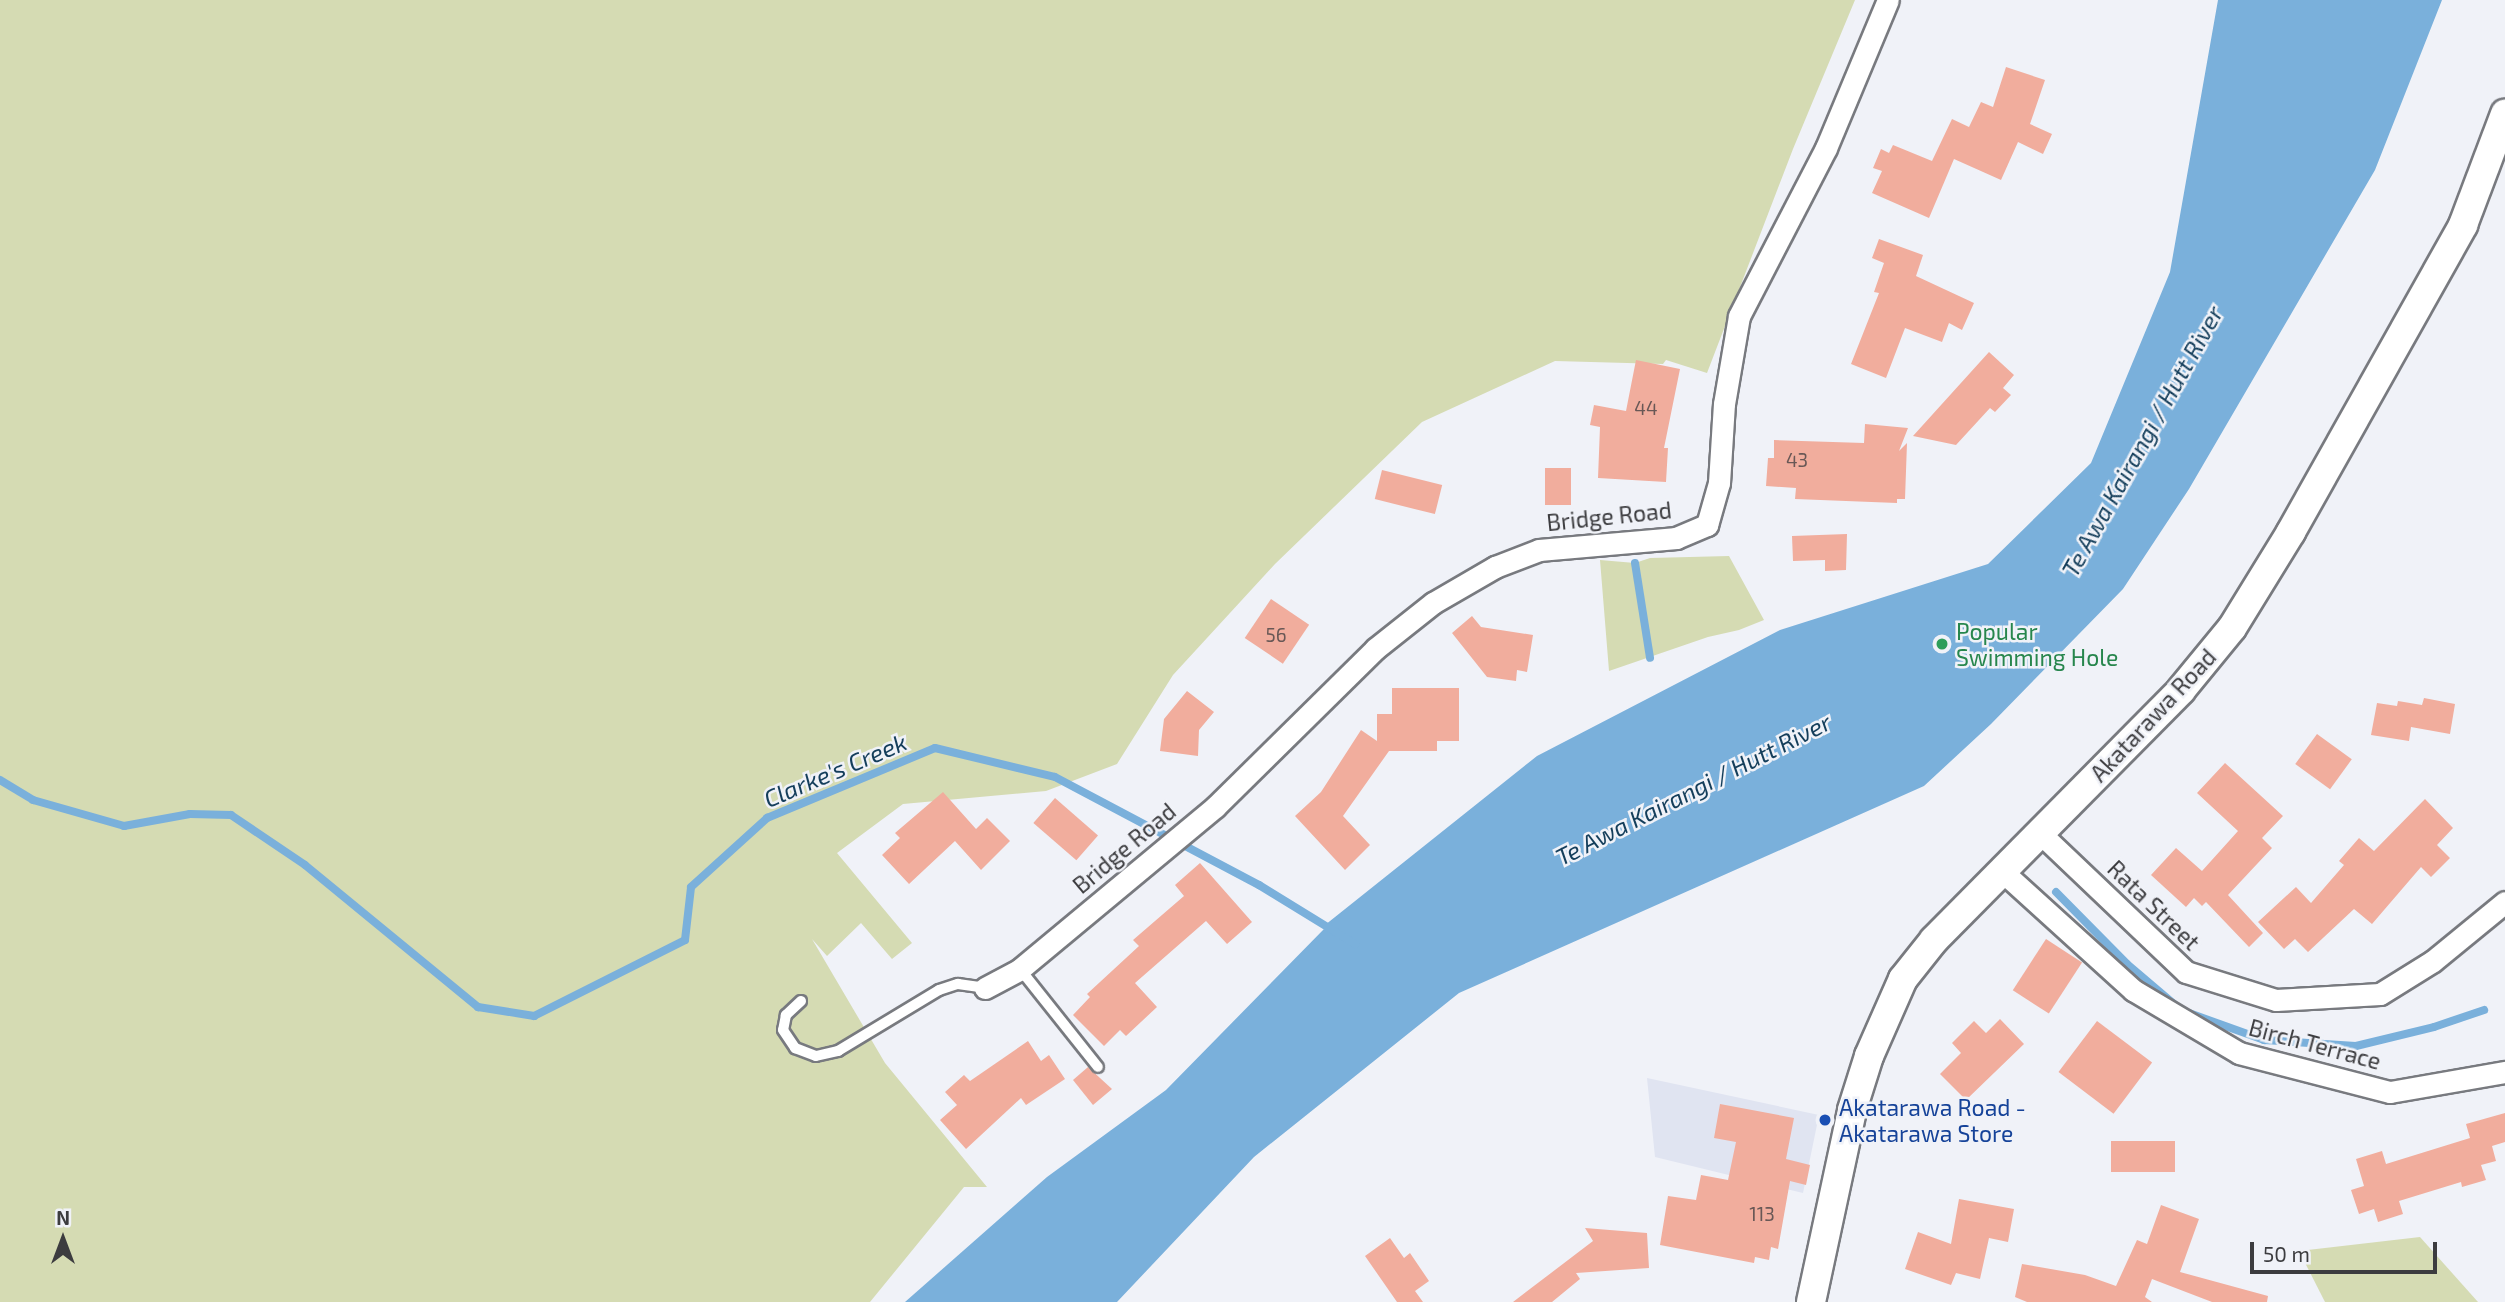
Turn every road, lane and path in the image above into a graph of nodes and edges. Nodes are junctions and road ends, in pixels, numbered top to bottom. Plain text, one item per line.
1 (1888, 0) edge
2 (2505, 114) edge
3 (2041, 834) junction
4 (2003, 872) junction
5 (2505, 902) edge
6 (1020, 969) junction
7 (985, 988) joint
8 (801, 1001) dead end
9 (1098, 1067) dead end
10 (2505, 1072) edge
11 (1811, 1302) edge

1 - 6 street, Bridge Road
2 - 3 street, Akatarawa Road
3 - 4 street, Akatarawa Road
3 - 5 street, Rata Street
4 - 10 street, Birch Terrace
4 - 11 street, Akatarawa Road
6 - 7 street, Bridge Road
6 - 9 lane
7 - 8 lane

